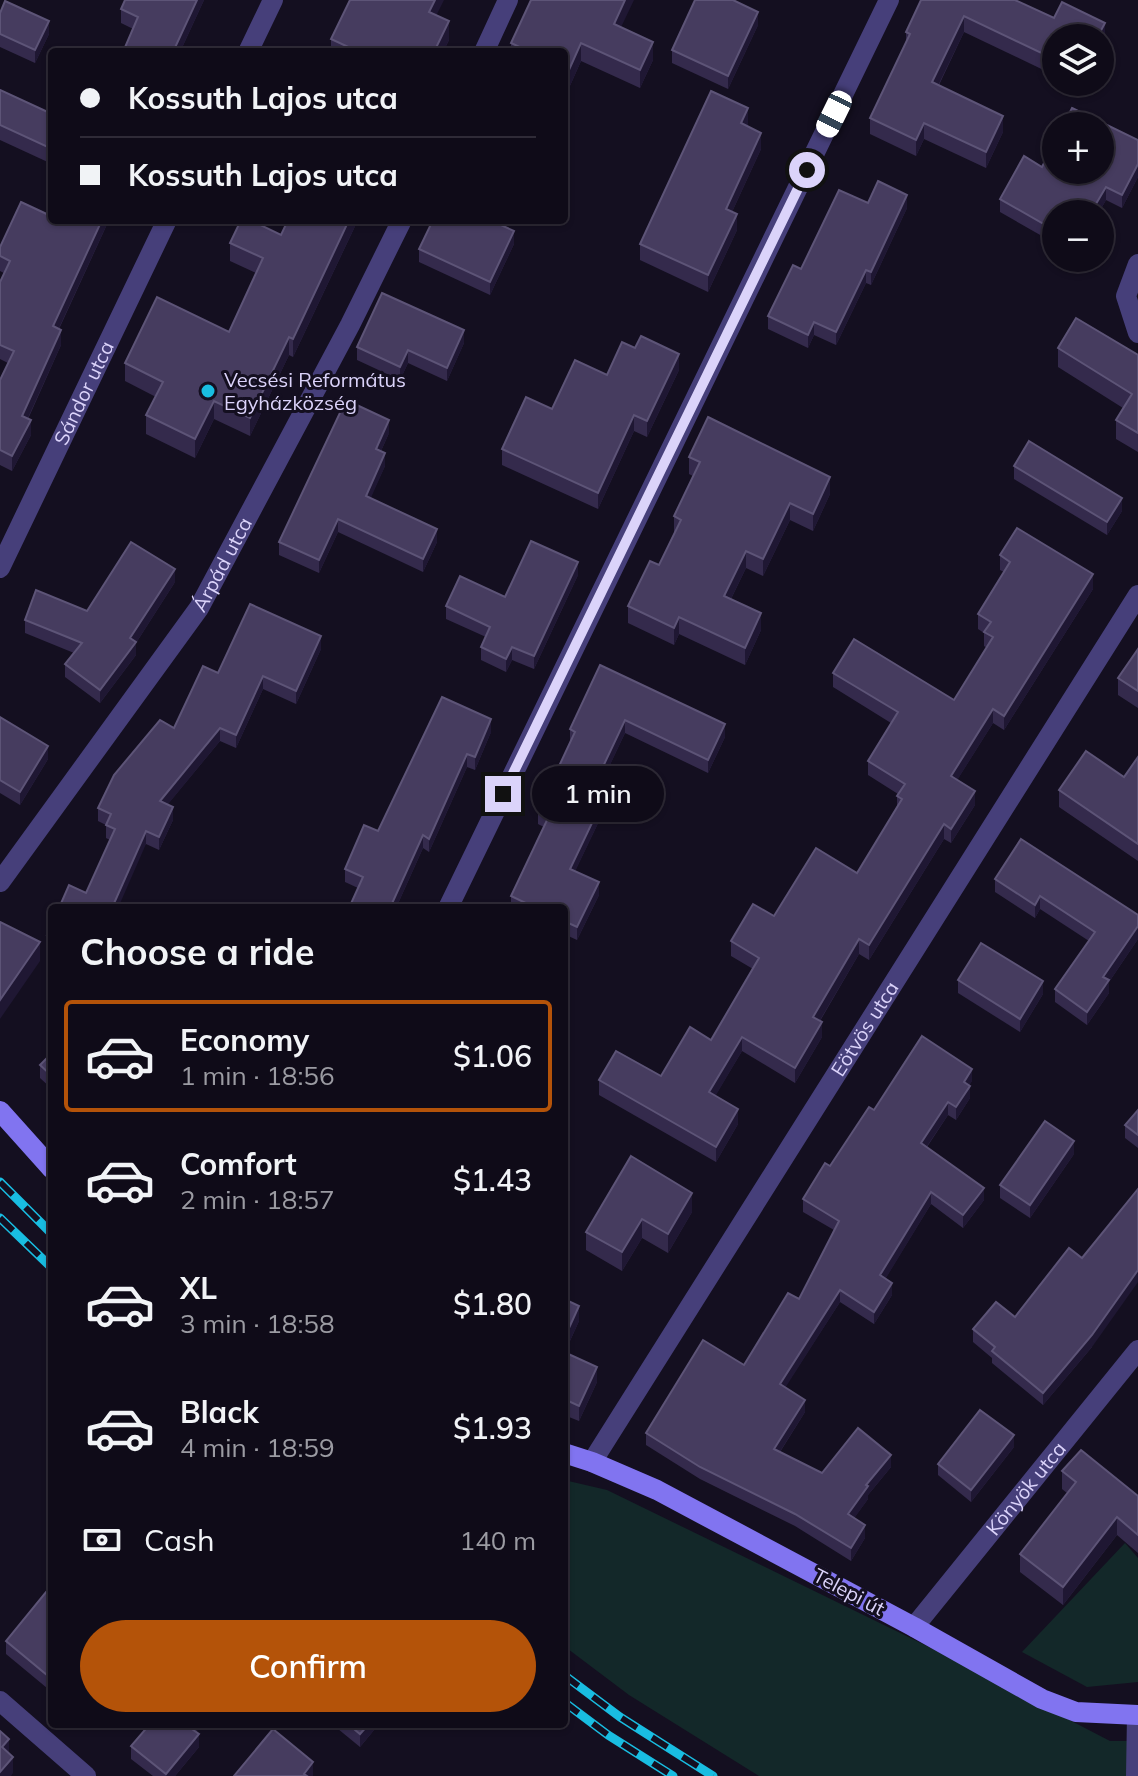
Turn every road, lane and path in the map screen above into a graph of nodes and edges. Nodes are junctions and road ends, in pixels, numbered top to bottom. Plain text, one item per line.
1 (273, 0) edge
2 (508, 0) edge
3 (889, 0) edge
4 (250, 48) edge
5 (486, 48) edge
6 (165, 224) edge
7 (400, 224) edge
8 (1138, 264) edge
9 (1138, 333) edge
10 (0, 568) edge
11 (1138, 595) edge
12 (0, 882) edge
13 (450, 904) edge
14 (0, 1111) edge
15 (48, 1165) edge
16 (1138, 1350) edge
17 (568, 1454) edge
18 (592, 1462) junction
19 (914, 1627) junction
20 (0, 1701) edge
21 (1138, 1715) edge
22 (86, 1776) edge
23 (1136, 1776) edge

1 - 4 street
2 - 5 street
3 - 13 street
6 - 10 street, Sándor utca
7 - 12 street, Árpád utca
8 - 9 street
11 - 18 street, Eötvös utca
14 - 15 main road
16 - 19 street, Könyök utca
17 - 18 main road, Telepi út
18 - 19 main road, Telepi út
19 - 21 main road, Telepi út
20 - 22 street
21 - 23 street

